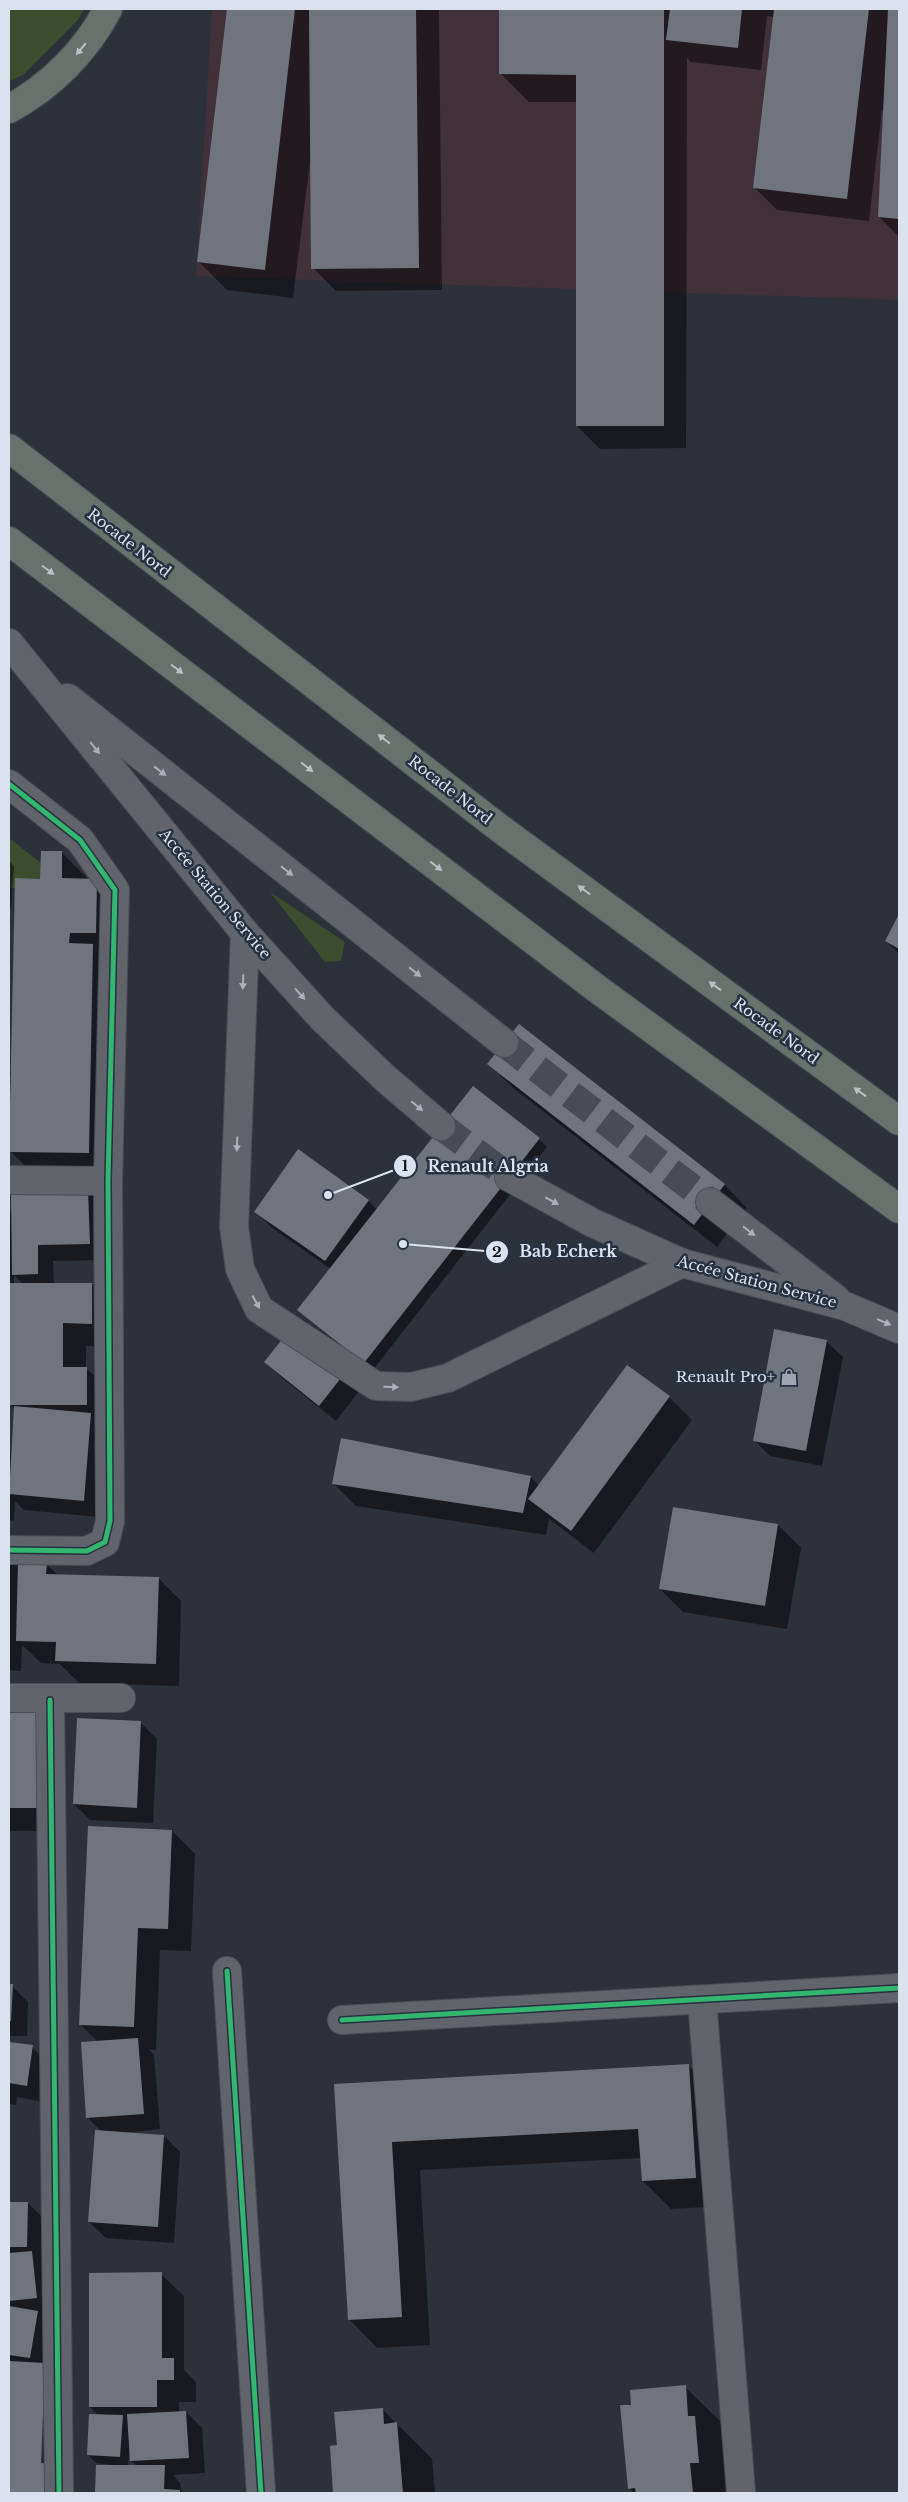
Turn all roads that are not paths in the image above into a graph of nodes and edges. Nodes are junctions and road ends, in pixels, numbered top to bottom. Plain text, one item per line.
1 (108, 9) edge
2 (9, 109) edge
3 (9, 448) edge
4 (9, 541) edge
5 (9, 643) edge
6 (26, 664) junction
7 (9, 784) edge
8 (245, 933) junction
9 (504, 1043) tunnel mouth
10 (899, 1121) edge
11 (441, 1126) tunnel mouth
12 (509, 1177) tunnel mouth
13 (9, 1180) edge
14 (108, 1181) junction
15 (710, 1202) tunnel mouth
16 (899, 1209) edge
17 (682, 1263) junction
18 (845, 1306) junction
19 (899, 1329) edge
20 (9, 1550) edge
21 (9, 1698) edge
22 (121, 1698) dead end
23 (50, 1700) junction
24 (227, 1971) dead end
25 (899, 1988) edge
26 (702, 2000) junction
27 (342, 2020) dead end
28 (59, 2493) edge
29 (261, 2493) edge
30 (741, 2493) edge

1 -> 2 highway
10 -> 3 highway, Rocade Nord
4 -> 16 highway
5 - 6 street, Accée Station Service
6 -> 8 street, Accée Station Service
6 -> 9 street
7 - 14 street
8 -> 11 street, Accée Station Service
8 -> 17 street
12 -> 17 street, Accée Station Service
13 - 14 street
14 - 20 street
15 -> 18 street
17 - 18 street, Accée Station Service
18 -> 19 street, Accée Station Service
21 - 23 street
22 - 23 street
23 - 28 street
24 - 29 street
25 - 26 street
26 - 27 street
26 - 30 street

